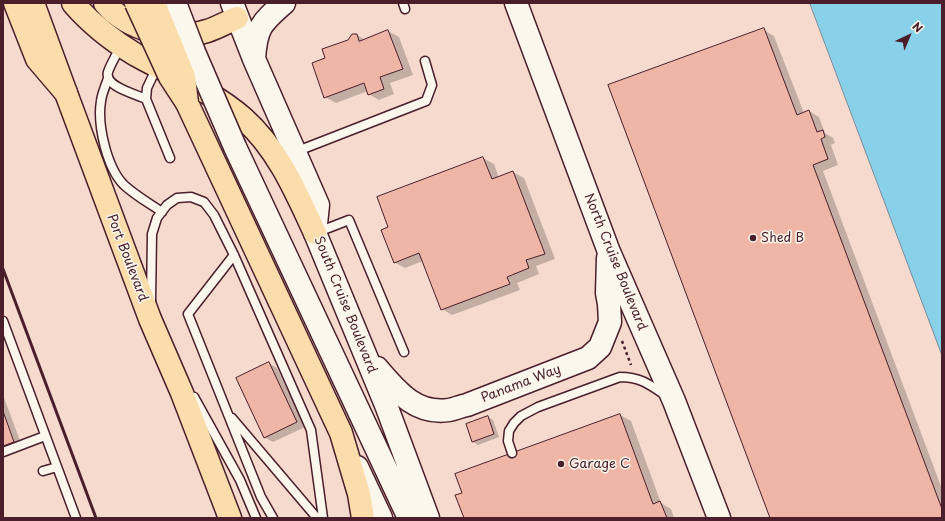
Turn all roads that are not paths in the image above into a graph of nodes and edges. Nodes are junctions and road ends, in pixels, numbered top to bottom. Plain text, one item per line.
1 (15, 3) edge
2 (33, 3) edge
3 (73, 3) edge
4 (105, 3) edge
5 (124, 3) edge
6 (136, 3) edge
7 (154, 3) edge
8 (175, 3) edge
9 (183, 3) edge
10 (276, 4) edge
11 (235, 10) edge
12 (522, 12) edge
13 (121, 45) junction
14 (254, 60) junction
15 (425, 61) dead end
16 (158, 66) junction
17 (108, 78) junction
18 (66, 93) junction
19 (146, 99) junction
20 (187, 103) junction
21 (294, 153) junction
22 (170, 158) dead end
23 (162, 212) junction
24 (315, 233) junction
25 (609, 252) junction
26 (234, 255) junction
27 (150, 319) junction
28 (3, 321) edge
29 (404, 352) dead end
30 (364, 353) junction
31 (674, 402) junction
32 (227, 412) junction
33 (341, 433) junction
34 (46, 436) junction
35 (3, 452) edge
36 (512, 453) dead end
37 (57, 467) junction
38 (43, 472) dead end
39 (76, 518) edge
40 (230, 518) edge
41 (256, 518) edge
42 (274, 518) edge
43 (317, 518) edge
44 (323, 518) edge
45 (363, 518) edge
46 (381, 518) edge
47 (409, 518) edge
48 (428, 518) edge
49 (718, 518) edge

1 - 18 main road, Port Boulevard
2 - 18 main road
3 - 13 main road
4 - 11 main road
5 - 9 main road
6 - 20 main road, bridge
7 - 20 main road, bridge
8 - 47 street, bridge
10 - 11 street
10 - 14 street
11 - 14 street, South Cruise Boulevard
12 - 25 street, North Cruise Boulevard
13 - 16 main road
13 - 17 lane
14 - 21 street, South Cruise Boulevard
15 - 21 lane
16 - 19 lane
16 - 24 main road
17 - 19 lane
17 - 23 lane
18 - 27 main road, Port Boulevard
19 - 22 lane
20 - 33 main road
21 - 24 street, South Cruise Boulevard
23 - 26 lane
23 - 27 lane
24 - 29 lane
24 - 30 street, South Cruise Boulevard
25 - 30 street, Panama Way
25 - 31 street, North Cruise Boulevard
26 - 32 lane
26 - 44 lane
27 - 40 main road, Port Boulevard
27 - 41 lane
28 - 34 lane
30 - 48 street, South Cruise Boulevard
31 - 36 lane
31 - 49 street, North Cruise Boulevard
32 - 42 lane
32 - 43 lane
33 - 45 main road
33 - 46 street
34 - 35 lane
34 - 37 lane
37 - 38 lane
37 - 39 lane

